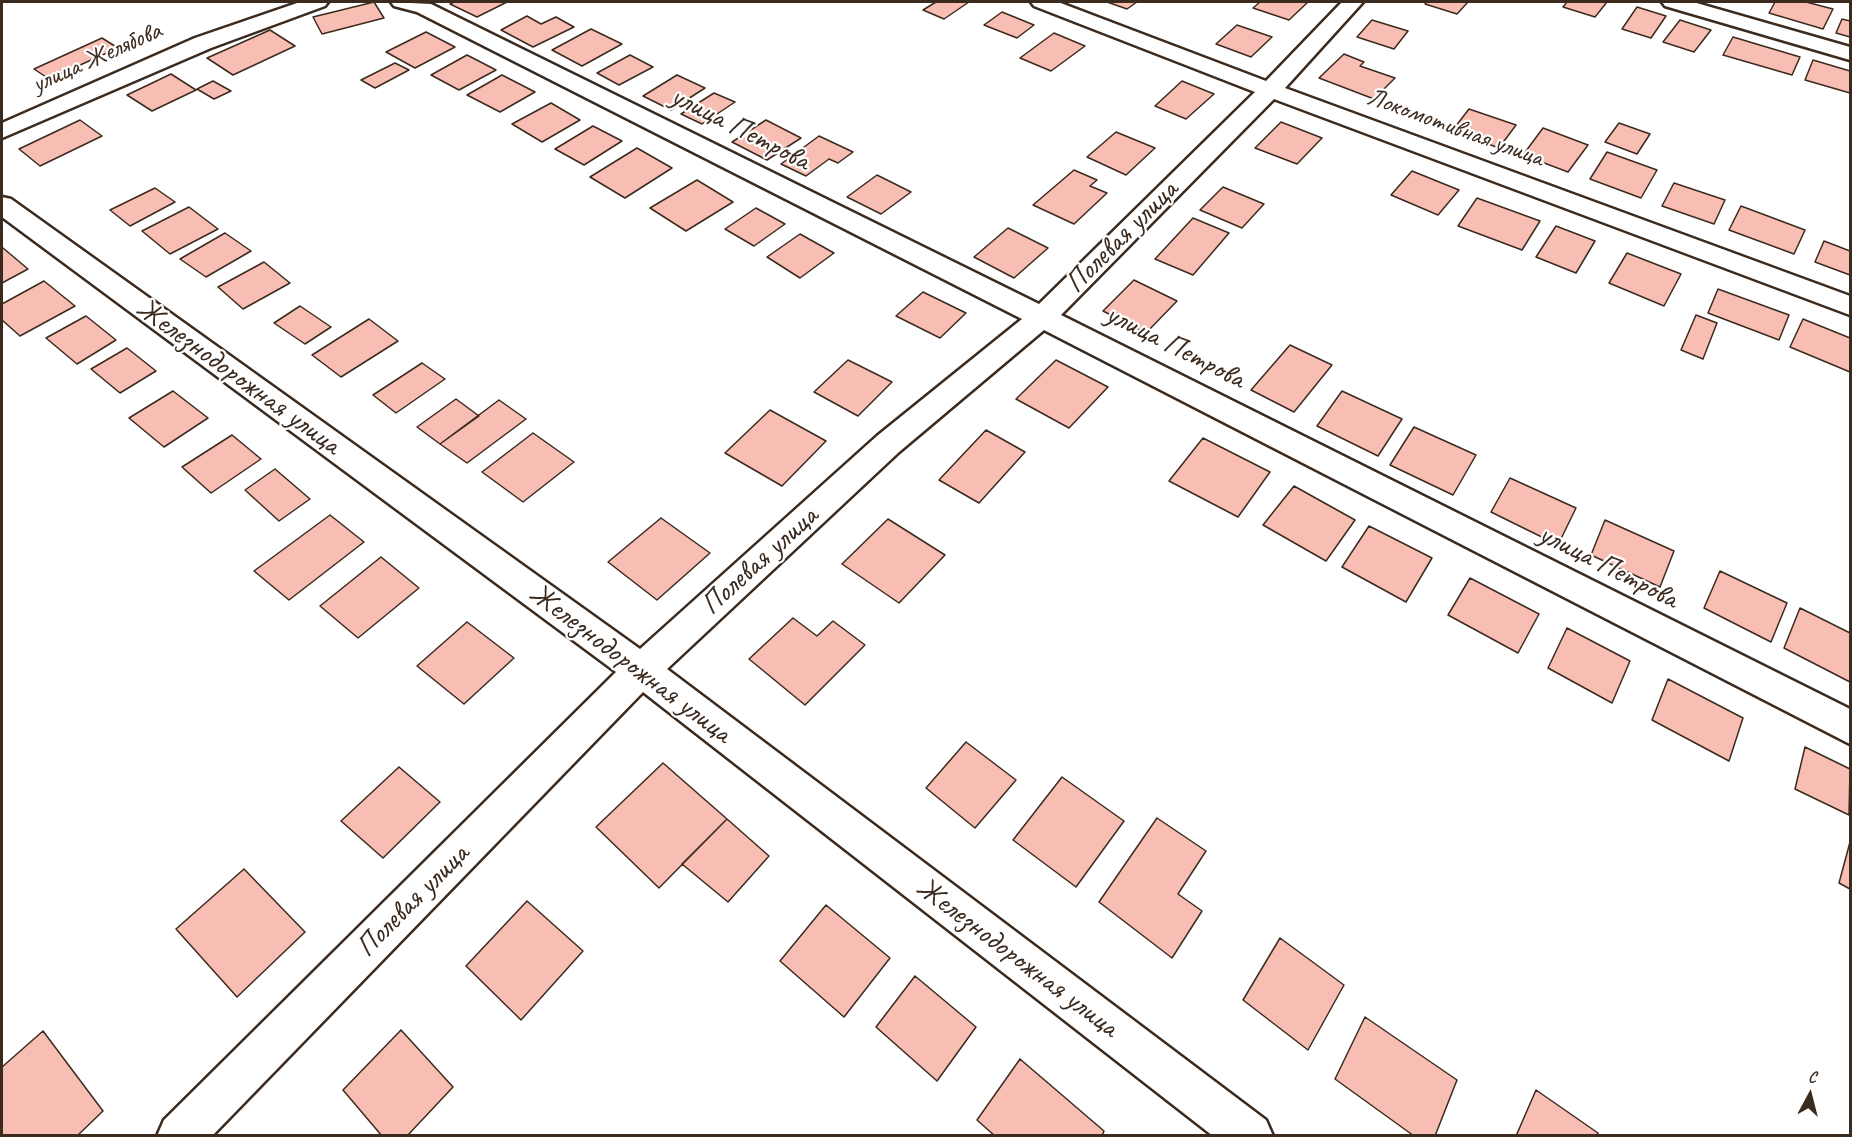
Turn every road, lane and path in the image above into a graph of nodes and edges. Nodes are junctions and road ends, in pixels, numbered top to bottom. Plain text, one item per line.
1 (318, 2) edge
2 (401, 2) edge
3 (1041, 2) edge
4 (1353, 2) edge
5 (1672, 2) edge
6 (1851, 54) edge
7 (1270, 90) junction
8 (2, 131) edge
9 (2, 204) edge
10 (1851, 306) edge
11 (1042, 317) junction
12 (640, 670) junction
13 (1851, 727) edge
14 (180, 1136) edge
15 (1250, 1136) edge

1 - 8 street, улица Желябова
2 - 11 street, улица Петрова
3 - 7 street, Локомотивная улица
4 - 7 street, Полевая улица
5 - 6 street
7 - 10 street, Локомотивная улица
7 - 11 street, Полевая улица
9 - 12 street, Железнодорожная улица
11 - 12 street, Полевая улица
11 - 13 street, улица Петрова
12 - 14 street, Полевая улица
12 - 15 street, Железнодорожная улица

